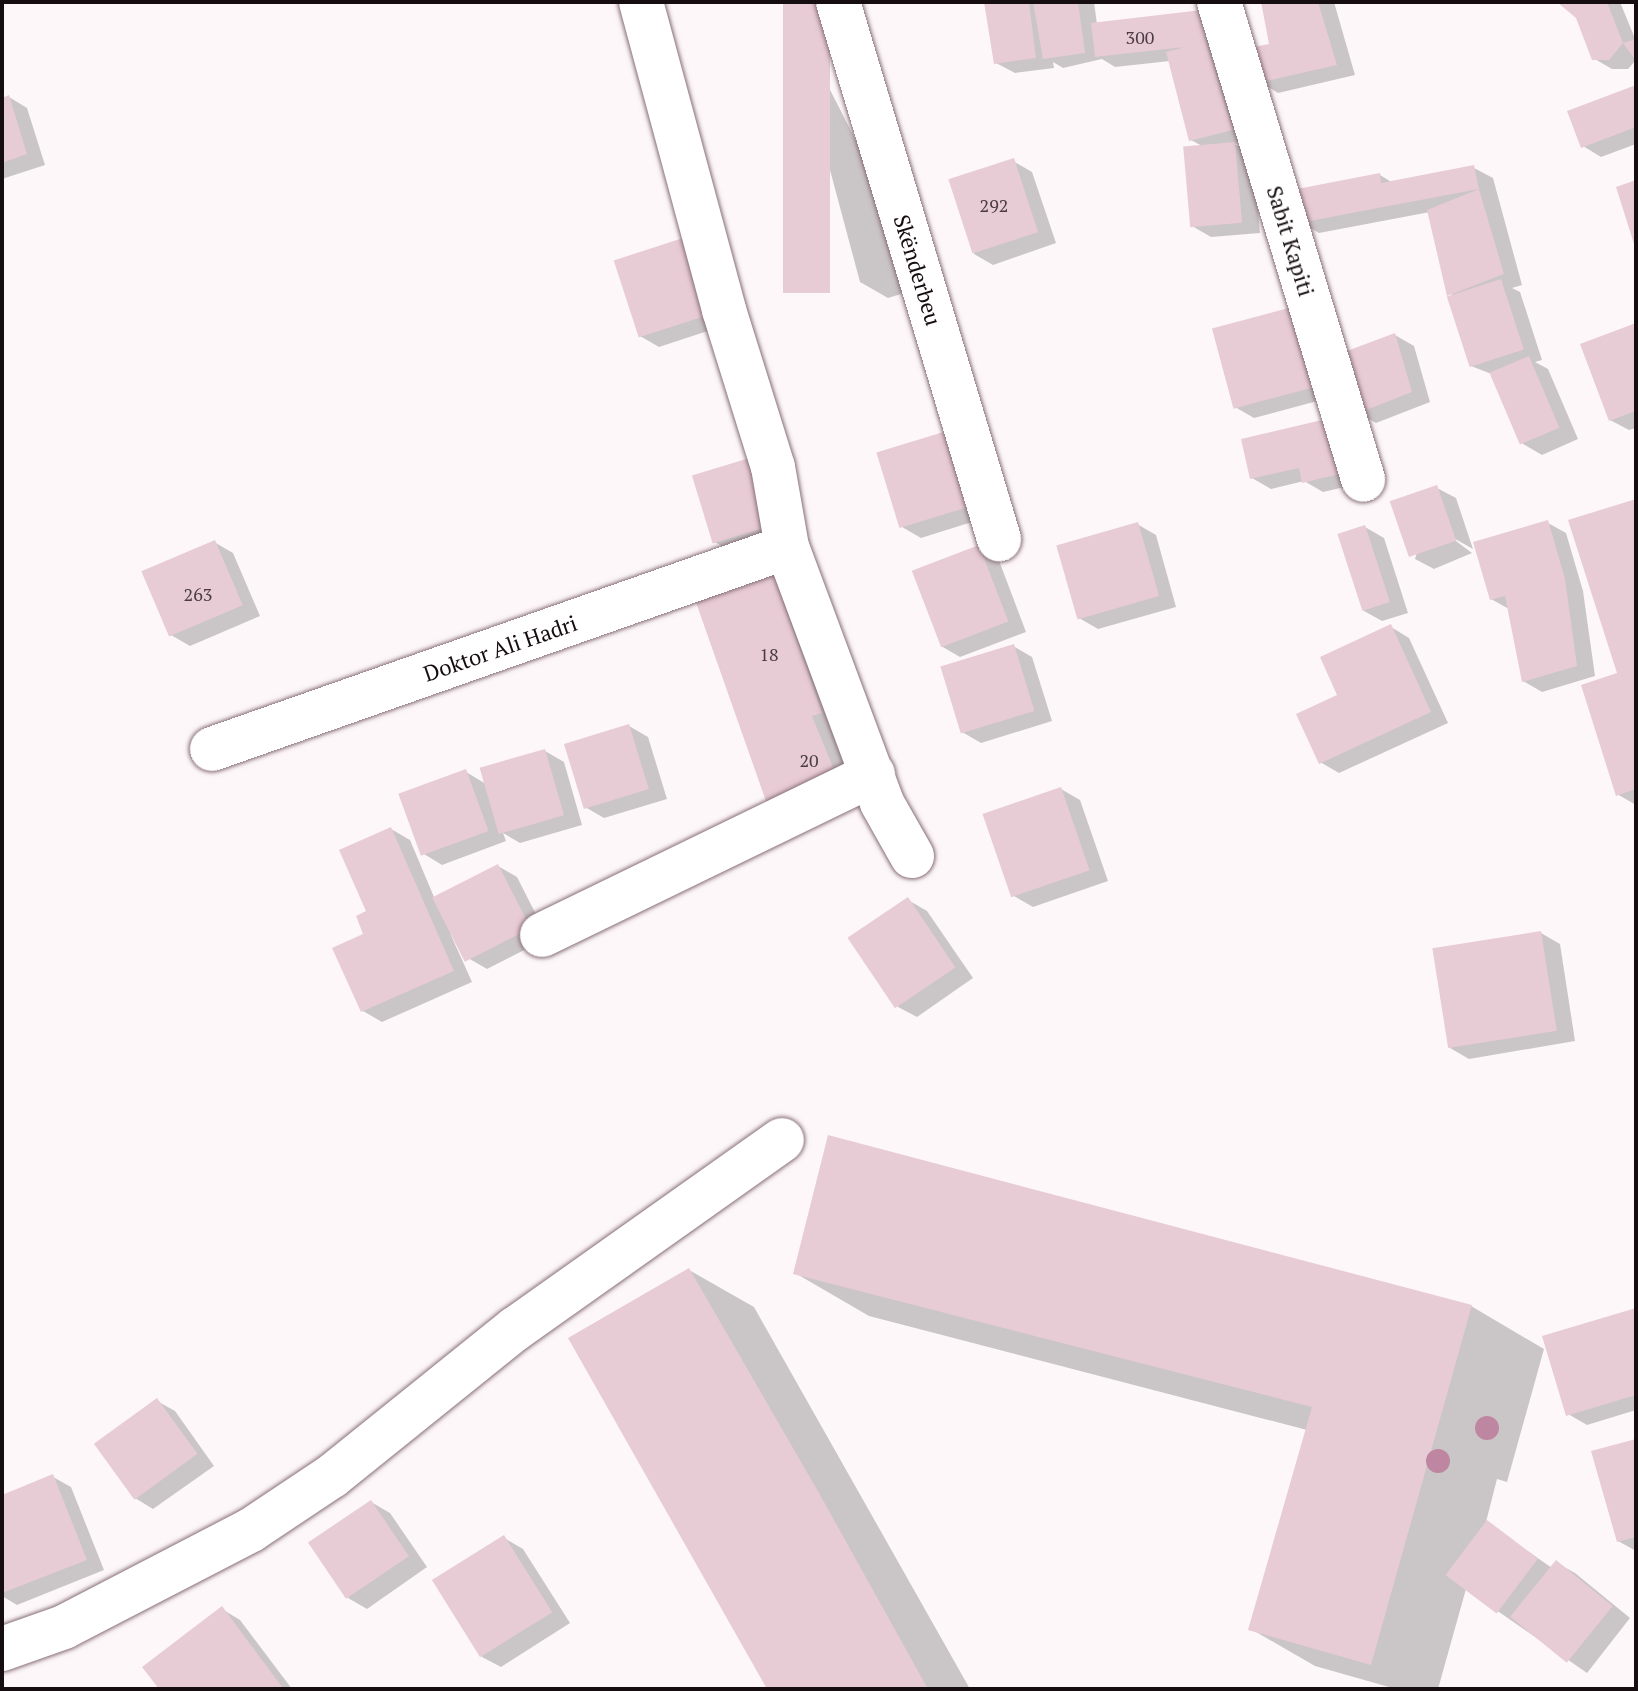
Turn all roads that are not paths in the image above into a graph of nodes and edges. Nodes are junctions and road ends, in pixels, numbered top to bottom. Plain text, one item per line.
1 (641, 2) edge
2 (838, 2) edge
3 (1219, 2) edge
4 (1363, 480) dead end
5 (999, 539) dead end
6 (787, 547) junction
7 (212, 749) dead end
8 (873, 774) junction
9 (912, 856) dead end
10 (542, 935) dead end
11 (782, 1140) dead end
12 (2, 1649) edge

1 - 6 street
2 - 5 street, Skënderbeu
3 - 4 street, Sabit Kapiti
6 - 7 street, Doktor Ali Hadri
6 - 8 street
8 - 9 street
8 - 10 street
11 - 12 street

